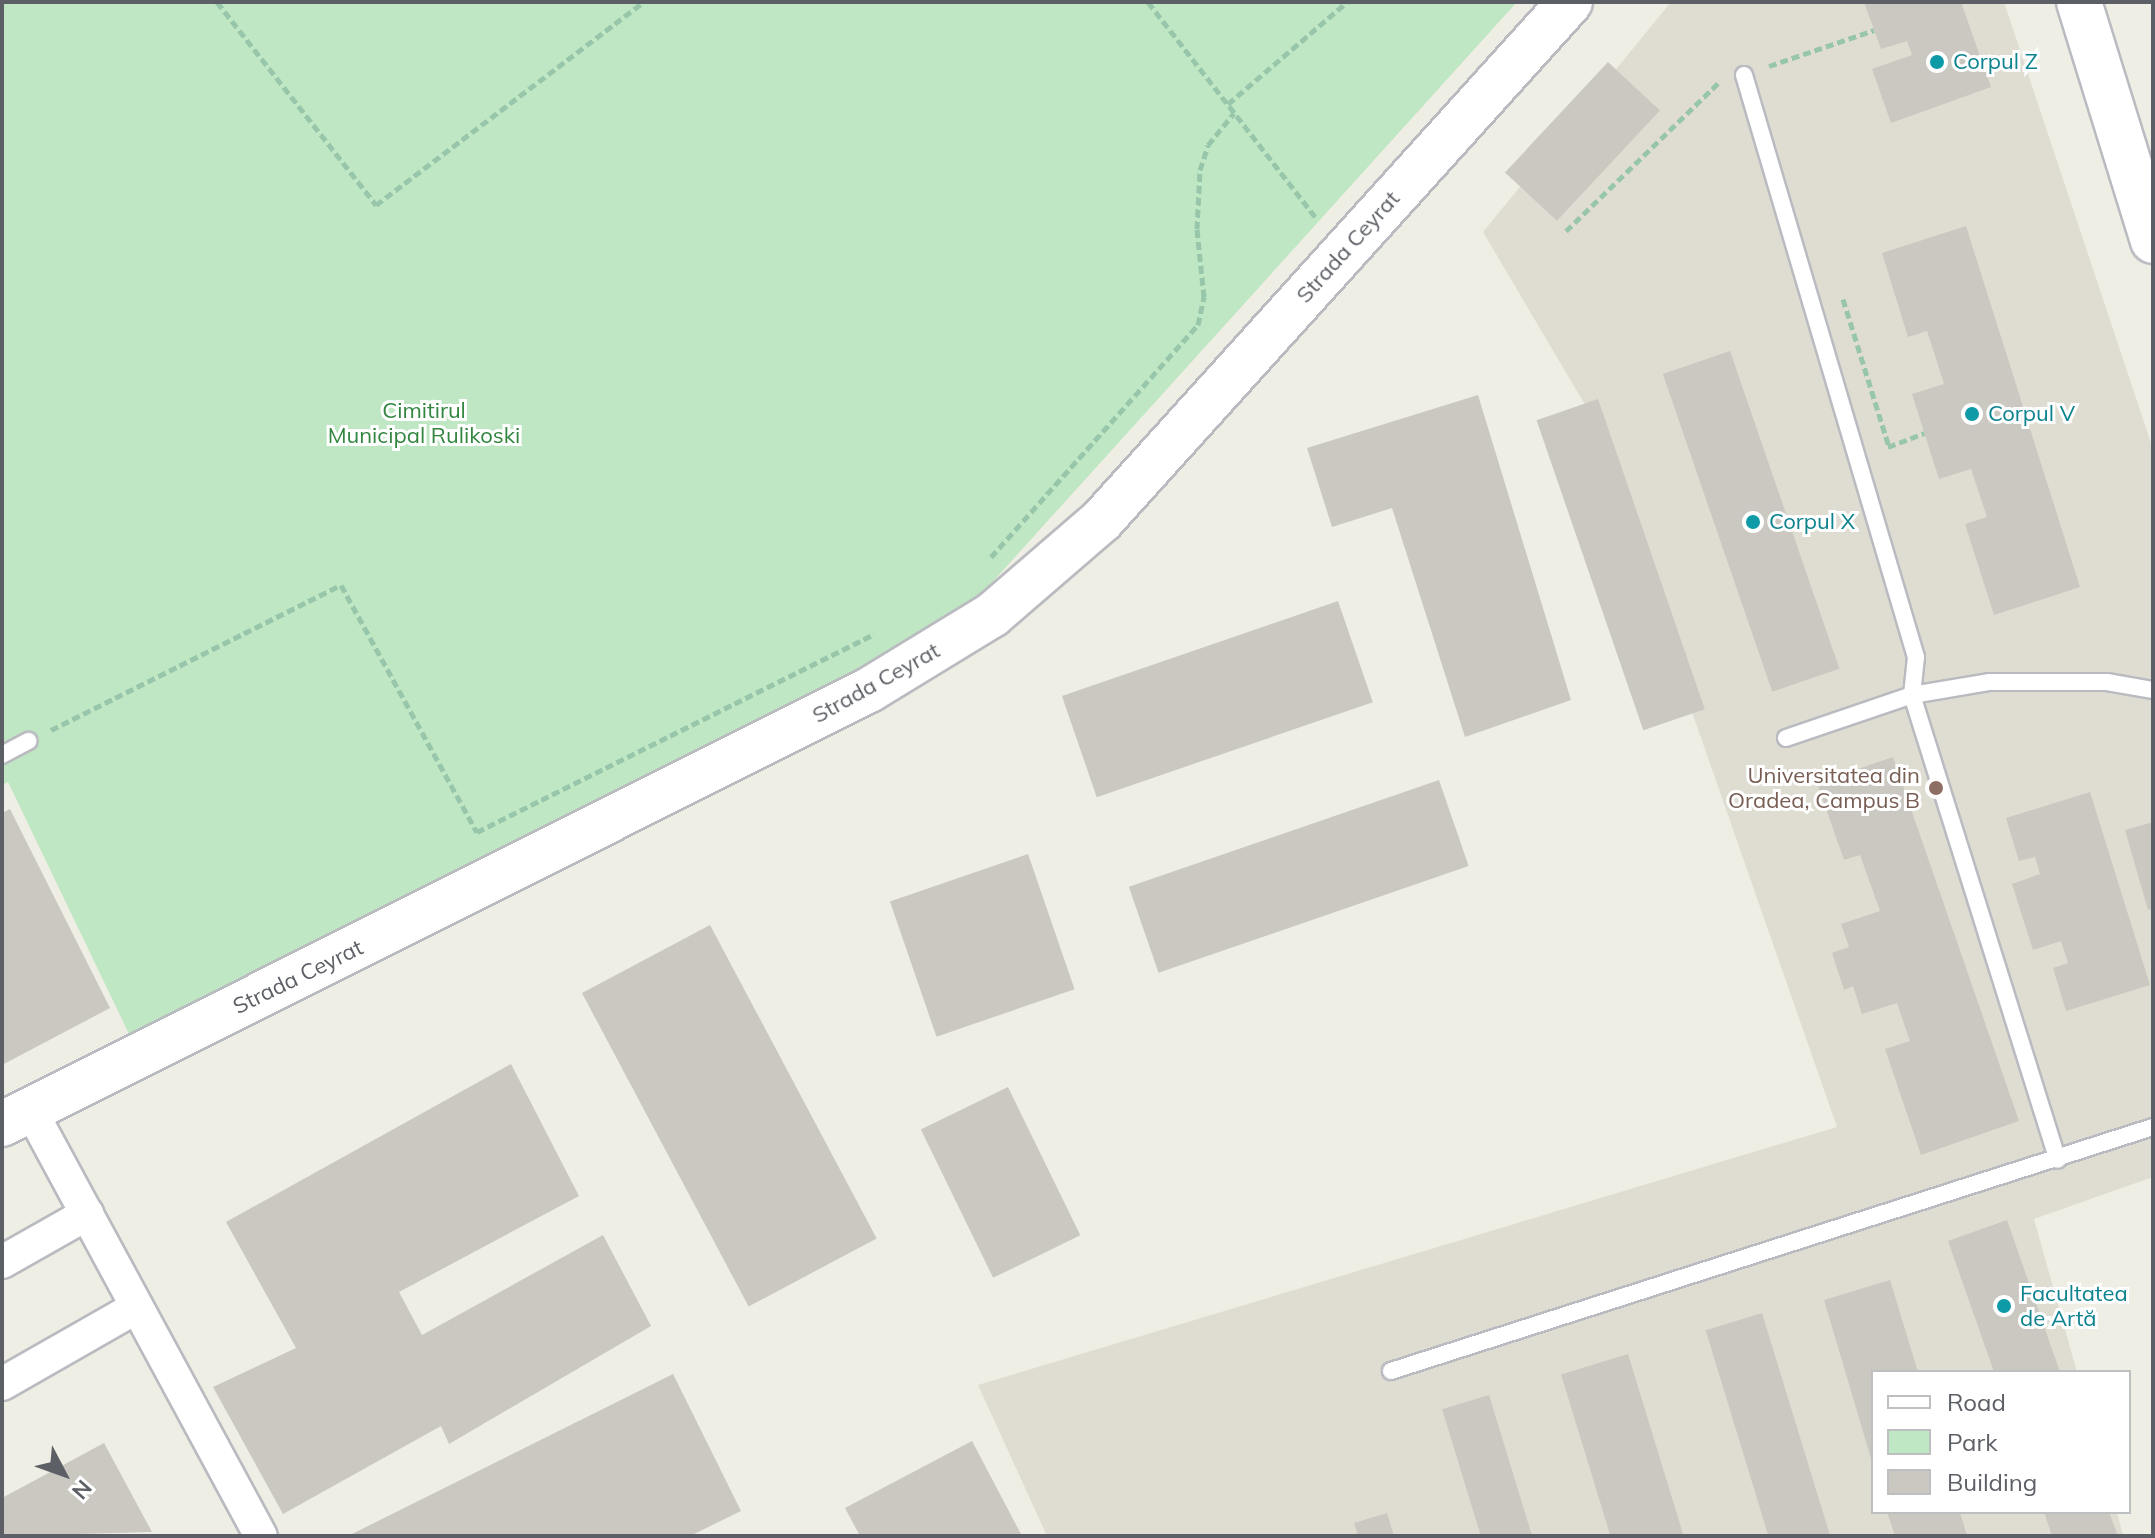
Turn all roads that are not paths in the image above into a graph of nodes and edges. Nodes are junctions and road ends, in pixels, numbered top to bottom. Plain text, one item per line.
1 (1570, 2) edge
2 (2079, 2) edge
3 (1744, 75) road end
4 (2153, 241) edge
5 (2153, 690) edge
6 (1912, 695) junction
7 (1786, 738) dead end
8 (28, 741) road end
9 (2, 755) edge
10 (16, 1117) edge
11 (2153, 1127) edge
12 (2058, 1160) junction
13 (87, 1214) junction
14 (2, 1262) edge
15 (137, 1307) junction
16 (1391, 1371) dead end
17 (2, 1384) edge
18 (261, 1536) edge

1 - 10 main road, Strada Ceyrat
2 - 4 main road
3 - 6 lane
5 - 6 lane
6 - 7 lane
6 - 12 lane
8 - 9 lane
10 - 13 street
11 - 12 lane
12 - 16 lane
13 - 14 street
13 - 15 street
15 - 17 street
15 - 18 street

